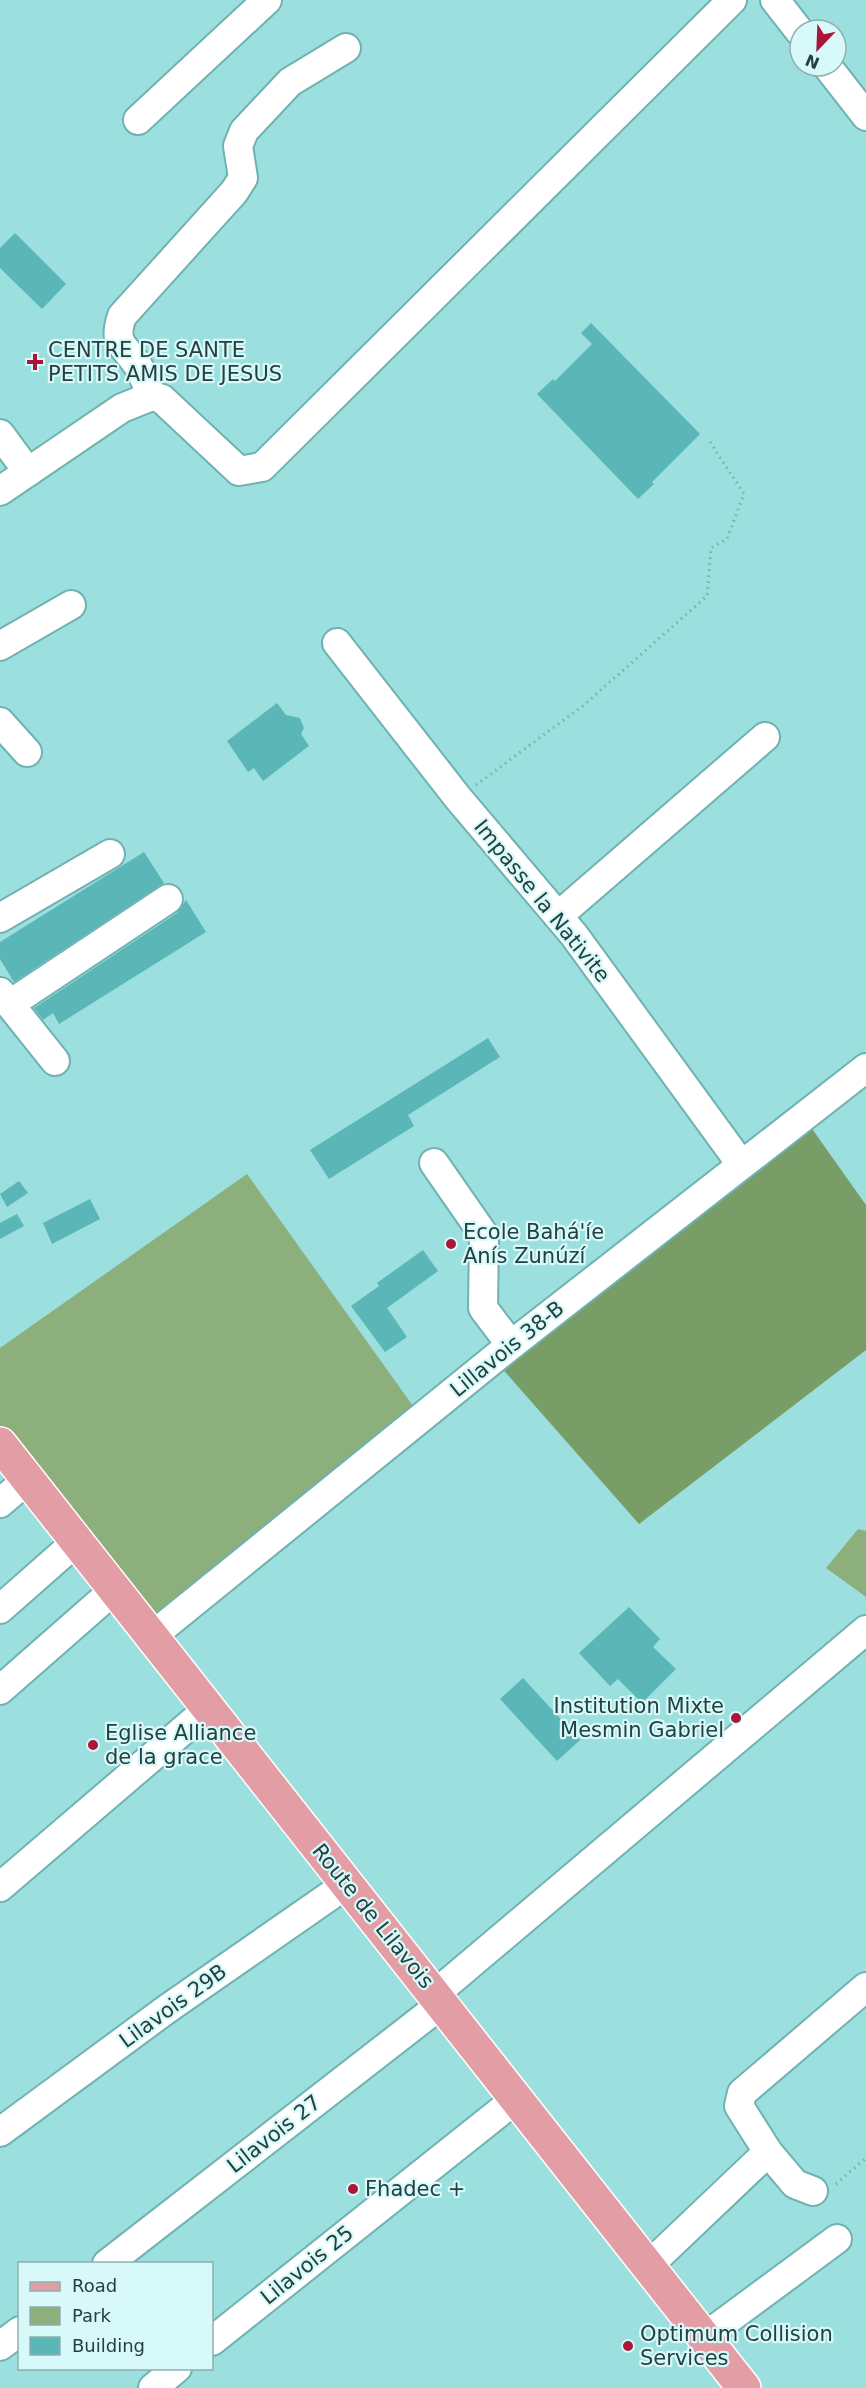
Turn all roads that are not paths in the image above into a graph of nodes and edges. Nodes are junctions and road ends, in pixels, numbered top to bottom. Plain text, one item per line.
1 (267, 0) edge
2 (732, 0) edge
3 (775, 0) edge
4 (789, 18) edge
5 (346, 48) dead end
6 (836, 78) edge
7 (866, 116) edge
8 (138, 120) dead end
9 (152, 396) junction
10 (0, 434) edge
11 (28, 472) junction
12 (0, 491) edge
13 (71, 605) dead end
14 (338, 643) dead end
15 (0, 646) edge
16 (0, 722) edge
17 (765, 737) dead end
18 (27, 752) dead end
19 (110, 854) dead end
20 (168, 899) dead end
21 (558, 916) junction
22 (0, 918) edge
23 (5, 998) edge
24 (55, 1061) dead end
25 (866, 1068) edge
26 (434, 1163) dead end
27 (741, 1164) junction
28 (511, 1345) junction
29 (0, 1444) edge
30 (27, 1479) junction
31 (0, 1503) edge
32 (76, 1542) junction
33 (114, 1590) junction
34 (0, 1609) edge
35 (866, 1630) edge
36 (152, 1636) junction
37 (0, 1690) edge
38 (208, 1709) junction
39 (347, 1884) junction
40 (0, 1887) edge
41 (866, 1987) edge
42 (438, 1998) junction
43 (516, 2099) junction
44 (0, 2132) edge
45 (768, 2152) junction
46 (813, 2191) road end
47 (837, 2239) dead end
48 (109, 2262) edge
49 (647, 2267) junction
50 (18, 2332) edge
51 (703, 2338) junction
52 (213, 2340) edge
53 (0, 2346) edge
54 (175, 2370) edge
55 (153, 2388) edge
56 (744, 2388) edge

1 - 8 street
2 - 9 street
3 - 4 street
5 - 9 street
6 - 7 street
9 - 11 street
10 - 11 street
11 - 12 street
13 - 15 street
14 - 21 street, Impasse la Nativite
16 - 18 street
17 - 21 street
19 - 22 street
20 - 23 street
21 - 27 street, Impasse la Nativite
23 - 24 street
25 - 27 street, Lillavois 38-B
26 - 28 street
27 - 28 street, Lillavois 38-B
28 - 36 street, Lillavois 38-B
29 - 30 main road, Route de Lilavois
30 - 31 street
30 - 32 main road, Route de Lilavois
32 - 33 main road, Route de Lilavois
32 - 34 street
33 - 36 main road, Route de Lilavois
33 - 37 street
35 - 42 street, Lilavois 27
36 - 38 main road, Route de Lilavois
38 - 39 main road, Route de Lilavois
38 - 40 street
39 - 42 main road, Route de Lilavois
39 - 44 street, Lilavois 29B
41 - 45 street
42 - 43 main road, Route de Lilavois
42 - 48 street, Lilavois 27
43 - 49 main road, Route de Lilavois
43 - 52 street, Lilavois 25
45 - 46 street
45 - 49 street
47 - 51 street
49 - 51 main road, Route de Lilavois
50 - 53 street
51 - 56 main road, Route de Lilavois
54 - 55 street

